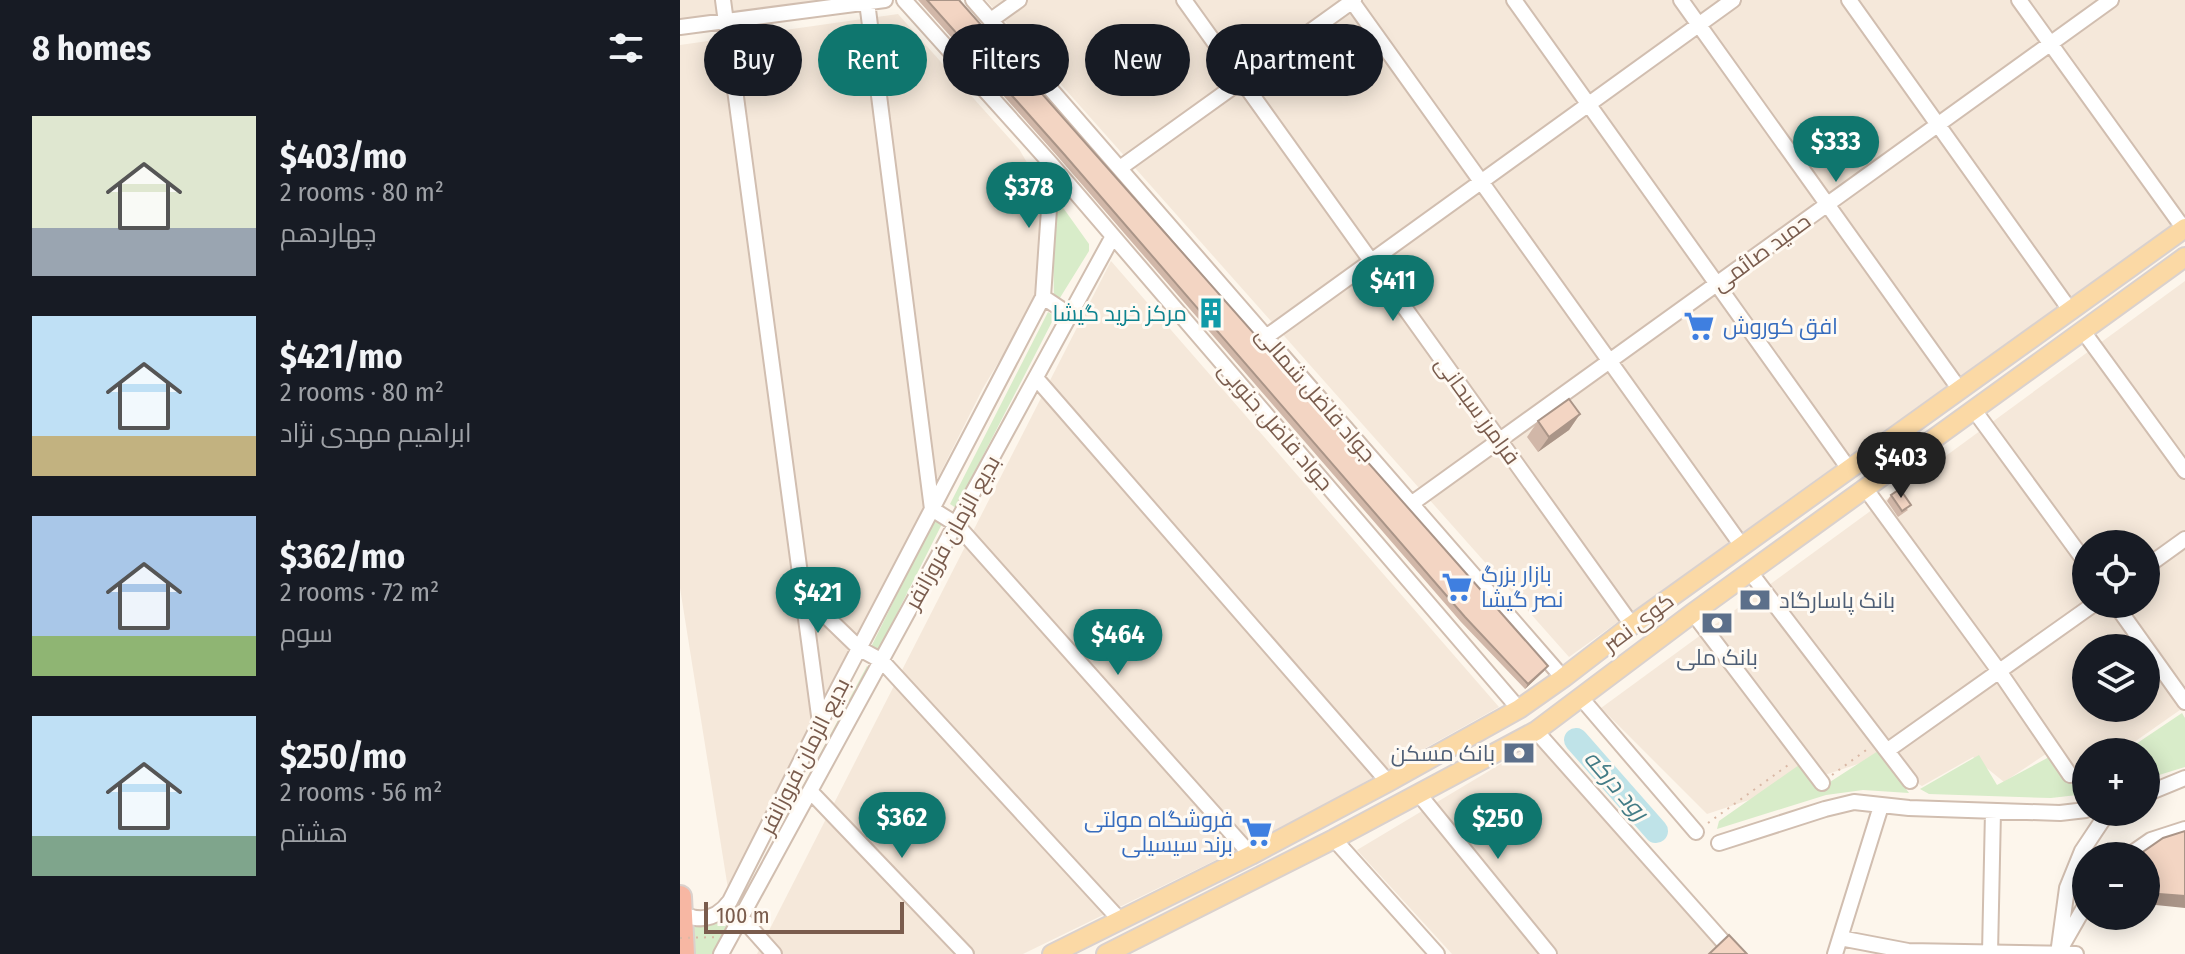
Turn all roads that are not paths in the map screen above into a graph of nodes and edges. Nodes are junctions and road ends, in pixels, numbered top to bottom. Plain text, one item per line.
1 (723, 0) edge
2 (885, 0) edge
3 (904, 0) edge
4 (973, 0) edge
5 (1019, 0) edge
6 (1184, 0) edge
7 (1352, 0) edge
8 (1514, 0) edge
9 (1681, 0) edge
10 (1733, 0) edge
11 (1849, 0) edge
12 (2019, 0) edge
13 (2111, 0) edge
14 (867, 2) junction
15 (991, 20) junction
16 (726, 21) junction
17 (1319, 24) edge
18 (1699, 25) junction
19 (680, 27) edge
20 (1206, 30) edge
21 (2051, 44) junction
22 (1220, 96) edge
23 (1253, 96) edge
24 (1589, 104) junction
25 (1938, 125) junction
26 (1097, 142) junction
27 (1085, 152) edge
28 (1060, 166) junction
29 (1120, 168) junction
30 (1481, 182) junction
31 (1827, 204) junction
32 (2184, 228) edge
33 (1113, 236) junction
34 (2185, 257) edge
35 (1372, 261) junction
36 (1717, 284) junction
37 (1043, 297) junction
38 (2070, 310) junction
39 (1070, 315) junction
40 (2083, 331) junction
41 (1266, 337) junction
42 (1609, 361) junction
43 (1036, 378) junction
44 (1960, 390) junction
45 (1974, 410) junction
46 (1500, 440) junction
47 (1849, 469) junction
48 (2185, 471) edge
49 (1865, 488) junction
50 (1411, 504) junction
51 (932, 509) junction
52 (956, 524) junction
53 (2185, 539) edge
54 (2072, 544) edge
55 (1742, 546) junction
56 (2160, 557) edge
57 (1750, 572) junction
58 (802, 593) junction
59 (1693, 613) junction
60 (2074, 618) edge
61 (2125, 618) edge
62 (1632, 625) junction
63 (860, 649) junction
64 (882, 661) junction
65 (1999, 671) junction
66 (1563, 678) junction
67 (1582, 699) junction
68 (2185, 702) edge
69 (1519, 709) junction
70 (820, 723) junction
71 (1536, 731) junction
72 (1884, 745) junction
73 (2070, 775) dead end
74 (2185, 778) edge
75 (1910, 781) dead end
76 (1388, 782) junction
77 (1822, 783) road end
78 (2160, 788) edge
79 (811, 792) junction
80 (1418, 793) junction
81 (1881, 806) junction
82 (1993, 811) junction
83 (2072, 812) edge
84 (2099, 826) edge
85 (2185, 829) edge
86 (1696, 832) road end
87 (1334, 839) junction
88 (2148, 842) edge
89 (1719, 843) dead end
90 (1251, 855) junction
91 (680, 898) edge
92 (742, 918) junction
93 (1120, 920) junction
94 (2072, 929) edge
95 (1840, 938) junction
96 (1990, 953) edge
97 (683, 954) edge
98 (721, 954) edge
99 (774, 954) edge
100 (966, 954) edge
101 (1052, 954) edge
102 (1106, 954) edge
103 (1437, 954) edge
104 (1549, 954) edge
105 (1734, 954) edge
106 (1835, 954) edge
107 (2034, 954) edge
108 (2058, 954) edge
109 (2076, 954) edge

1 - 16 street
2 - 14 street
3 - 28 street, جواد فاضل جنوبی
4 - 15 street, جواد فاضل شمالی
5 - 15 street
6 - 20 street, فرامرز سبحانی
7 - 17 street
7 - 30 street
8 - 24 street
9 - 18 street
10 - 18 street
11 - 25 street
12 - 21 street
13 - 21 street, حمید صائمی
14 - 16 street
14 - 51 street
15 - 26 street, جواد فاضل شمالی
16 - 19 street
16 - 58 street
18 - 24 street
18 - 31 street
21 - 25 street, حمید صائمی
21 - 32 street
22 - 29 street
23 - 35 street, فرامرز سبحانی
24 - 30 street
24 - 36 street
25 - 31 street, حمید صائمی
25 - 38 street
26 - 27 street
26 - 29 street, جواد فاضل شمالی
28 - 33 street, جواد فاضل جنوبی
28 - 37 street
29 - 41 street, جواد فاضل شمالی
30 - 35 street
30 - 42 street
31 - 36 street, حمید صائمی
31 - 44 street
32 - 38 main road, کوی نصر
33 - 39 street, بدیع‌ الزمان فروزانفر
33 - 69 street, جواد فاضل جنوبی
34 - 40 main road, کوی نصر
35 - 41 street
35 - 46 street, فرامرز سبحانی
36 - 42 street, حمید صائمی
36 - 47 street
37 - 39 street
37 - 51 street, بدیع الزمان فروزانفر
38 - 44 main road, کوی نصر
39 - 43 street, بدیع‌ الزمان فروزانفر
40 - 45 main road, کوی نصر
40 - 48 street
41 - 50 street, جواد فاضل شمالی
42 - 46 street, حمید صائمی
42 - 55 street
43 - 52 street, بدیع‌ الزمان فروزانفر
43 - 76 street
44 - 47 main road, کوی نصر
45 - 49 main road, کوی نصر
45 - 54 street
46 - 50 street, حمید صائمی
46 - 62 street, فرامرز سبحانی
47 - 55 main road, کوی نصر
49 - 57 main road, کوی نصر
49 - 65 street
50 - 66 street, جواد فاضل شمالی
51 - 52 street
51 - 63 street, بدیع الزمان فروزانفر
52 - 64 street, بدیع‌ الزمان فروزانفر
52 - 90 street
53 - 56 street
55 - 62 main road, کوی نصر
57 - 59 main road, کوی نصر
57 - 72 street
58 - 63 street
58 - 70 street
59 - 67 main road, کوی نصر
59 - 77 street
60 - 65 street
61 - 68 street
62 - 66 main road, کوی نصر
63 - 64 street
63 - 70 street, بدیع الزمان فروزانفر
64 - 79 street, بدیع‌ الزمان فروزانفر
64 - 93 street
65 - 72 street
65 - 73 street
66 - 69 main road, کوی نصر
67 - 71 main road, کوی نصر
67 - 86 street
69 - 76 main road, کوی نصر
70 - 91 street, بدیع الزمان فروزانفر
71 - 80 main road, کوی نصر
71 - 105 street
72 - 75 street
74 - 78 street
76 - 90 main road, کوی نصر
79 - 92 street, بدیع‌ الزمان فروزانفر
79 - 100 street
80 - 87 main road, کوی نصر
80 - 104 street
81 - 82 street
81 - 89 street
81 - 95 street
82 - 83 street
82 - 96 street
84 - 108 street
85 - 88 street
87 - 102 main road, کوی نصر
87 - 103 street
90 - 93 main road, کوی نصر
91 - 97 highway
92 - 98 street, بدیع‌ الزمان فروزانفر
92 - 99 street
93 - 101 main road, کوی نصر
94 - 108 street
95 - 96 street
95 - 106 street
96 - 107 street
107 - 108 street
108 - 109 street

